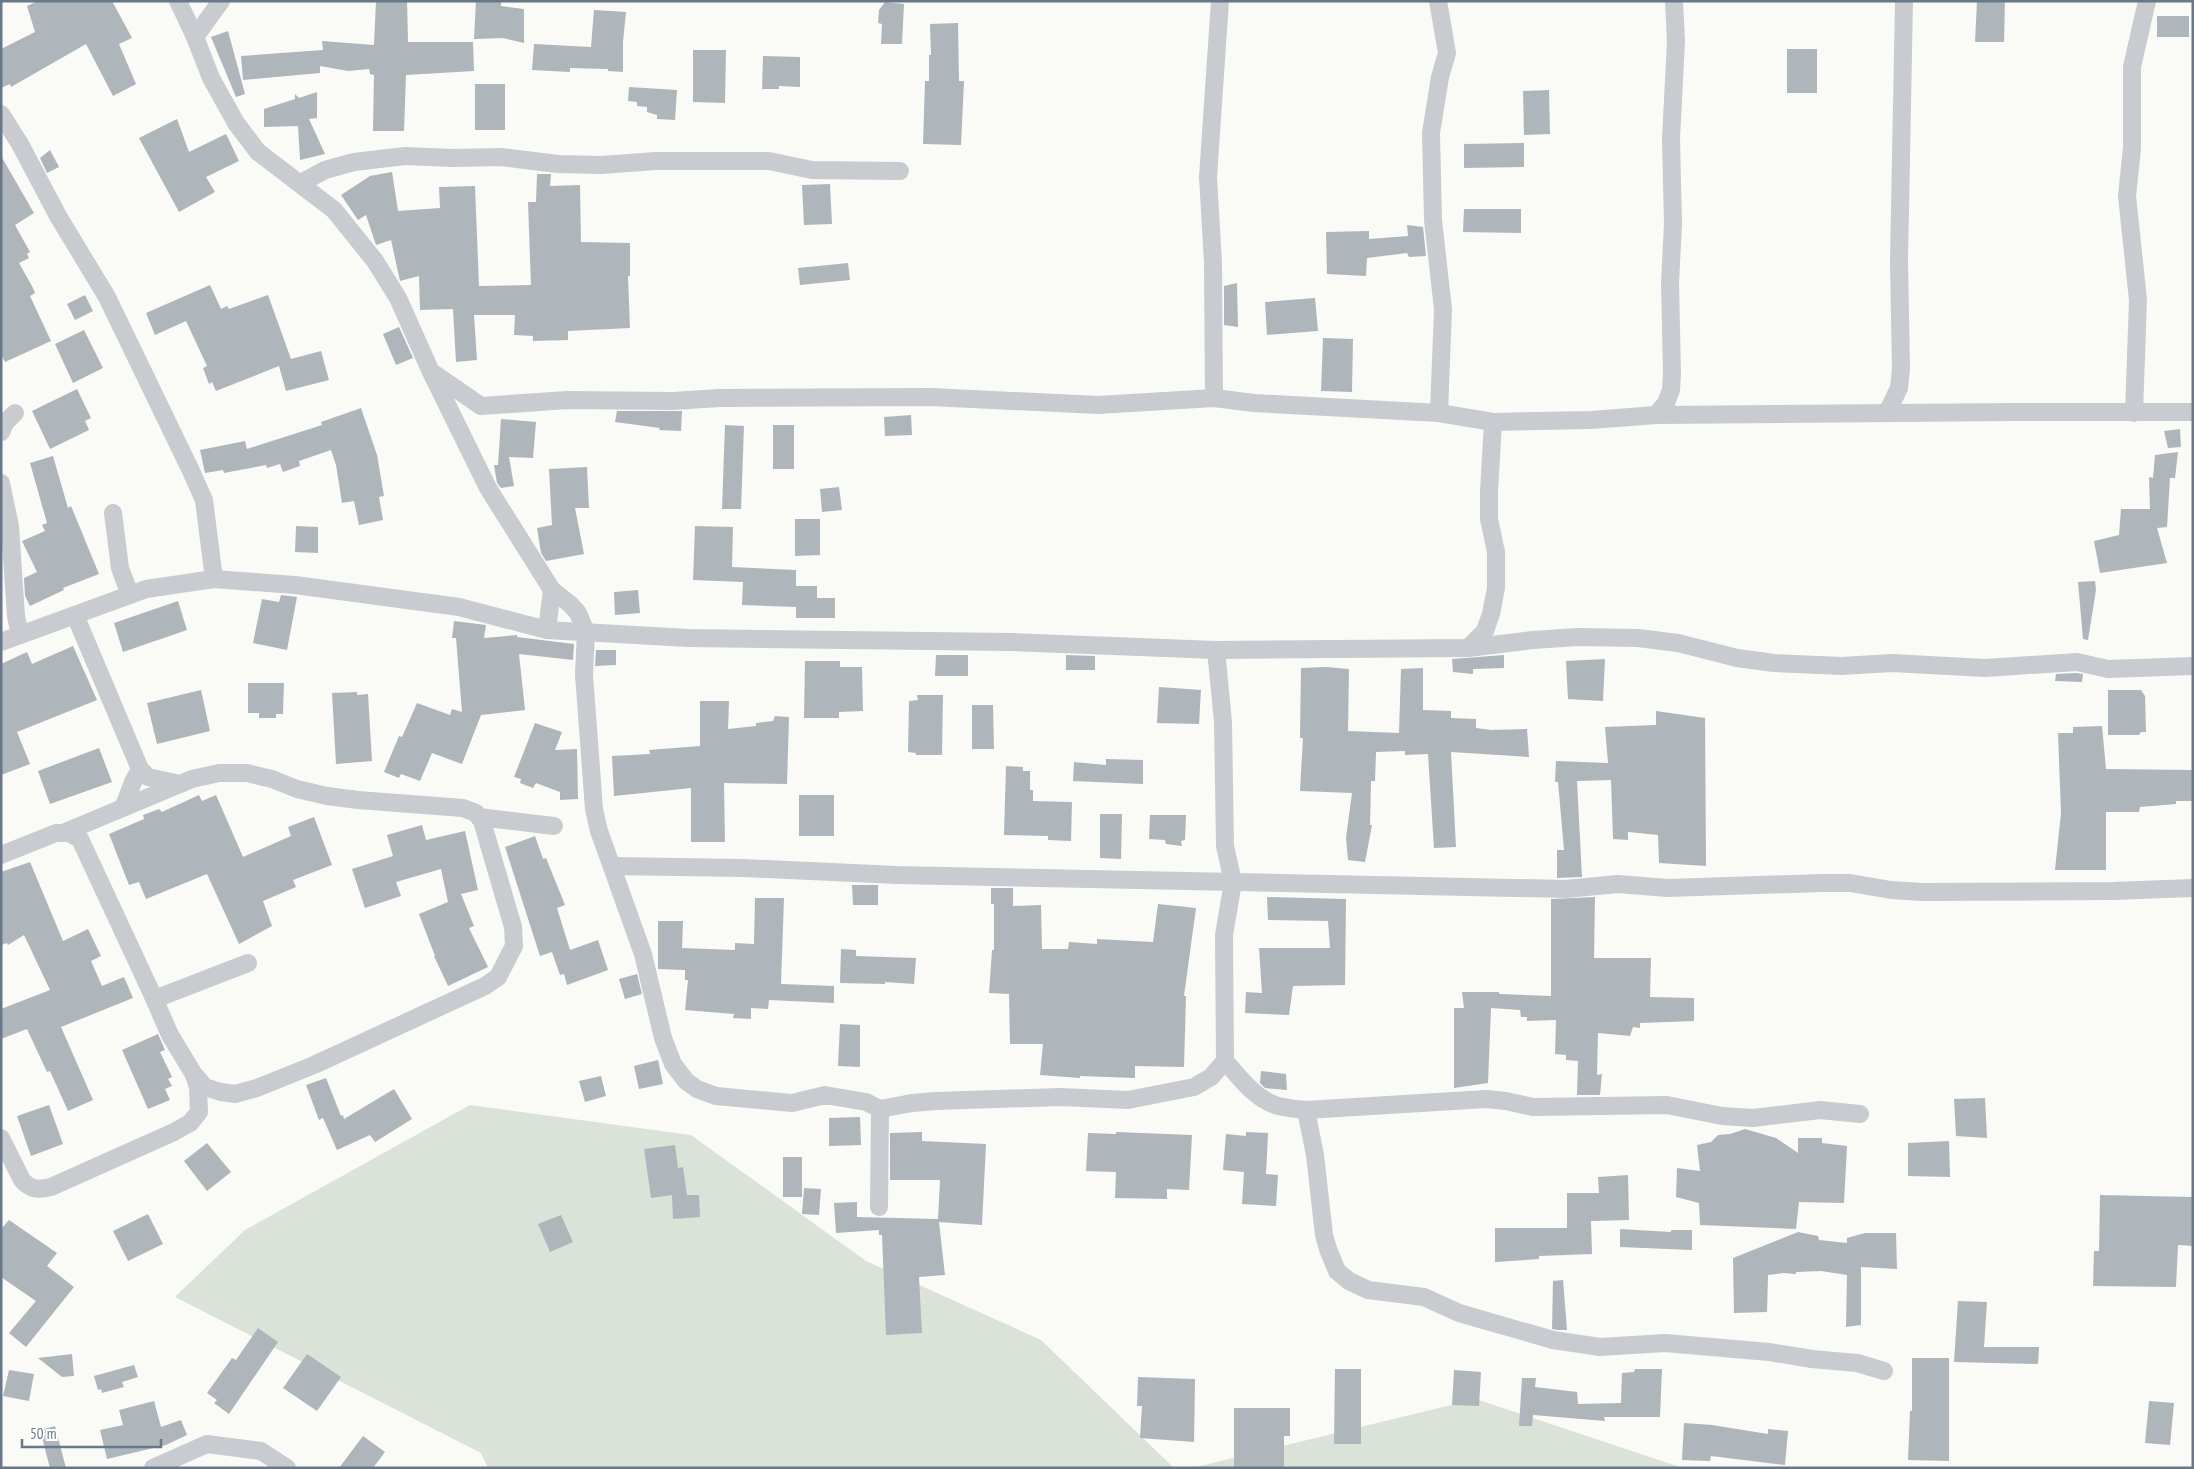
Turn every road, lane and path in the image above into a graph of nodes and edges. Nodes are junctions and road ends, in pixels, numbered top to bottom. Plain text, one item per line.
1 (178, 1) edge
2 (221, 1) edge
3 (1220, 1) edge
4 (1438, 1) edge
5 (1674, 1) edge
6 (1904, 1) edge
7 (2147, 1) edge
8 (196, 37) junction
9 (1, 114) edge
10 (900, 171) dead end
11 (300, 183) junction
12 (430, 372) junction
13 (1214, 398) junction
14 (2193, 412) edge
15 (15, 413) dead end
16 (1439, 413) junction
17 (1887, 413) junction
18 (2134, 414) junction
19 (1656, 415) junction
20 (1493, 422) junction
21 (1, 432) edge
22 (1, 483) edge
23 (114, 513) dead end
24 (214, 579) junction
25 (552, 590) junction
26 (130, 595) junction
27 (75, 615) junction
28 (547, 630) junction
29 (586, 632) junction
30 (20, 635) junction
31 (1, 642) edge
32 (1468, 648) junction
33 (1216, 650) junction
34 (2193, 666) edge
35 (140, 769) junction
36 (180, 784) junction
37 (124, 806) junction
38 (479, 817) junction
39 (554, 826) dead end
40 (63, 833) junction
41 (1, 855) edge
42 (612, 866) junction
43 (1233, 882) junction
44 (2193, 888) edge
45 (248, 963) dead end
46 (153, 996) junction
47 (1225, 1061) junction
48 (193, 1074) junction
49 (880, 1109) junction
50 (1306, 1110) junction
51 (1860, 1114) dead end
52 (1, 1138) edge
53 (879, 1206) dead end
54 (1884, 1371) dead end
55 (154, 1468) edge
56 (287, 1468) edge

1 - 8 street
2 - 8 street
3 - 13 street
4 - 16 street
5 - 19 street
6 - 17 street
7 - 18 street
8 - 11 street
9 - 24 street
10 - 11 street
11 - 12 street
12 - 13 street
12 - 25 street
13 - 16 street
14 - 18 street
15 - 21 street
16 - 20 street
17 - 18 street
17 - 19 street
19 - 20 street
20 - 32 street
22 - 30 street
23 - 26 street
24 - 26 street
24 - 28 street
25 - 28 street
25 - 29 street
26 - 27 street
27 - 30 street
27 - 35 street
28 - 29 street
29 - 33 street
29 - 42 street
30 - 31 street
32 - 33 street
32 - 34 street
33 - 43 street
35 - 36 street
35 - 37 street
36 - 37 street
36 - 38 street
37 - 40 street
38 - 39 street
38 - 48 street
40 - 41 street
40 - 46 street
42 - 43 street
42 - 49 street
43 - 44 street
43 - 47 street
45 - 46 street
46 - 48 street
47 - 49 street
47 - 50 street
48 - 52 street
49 - 53 street
50 - 51 street
50 - 54 street
55 - 56 street

